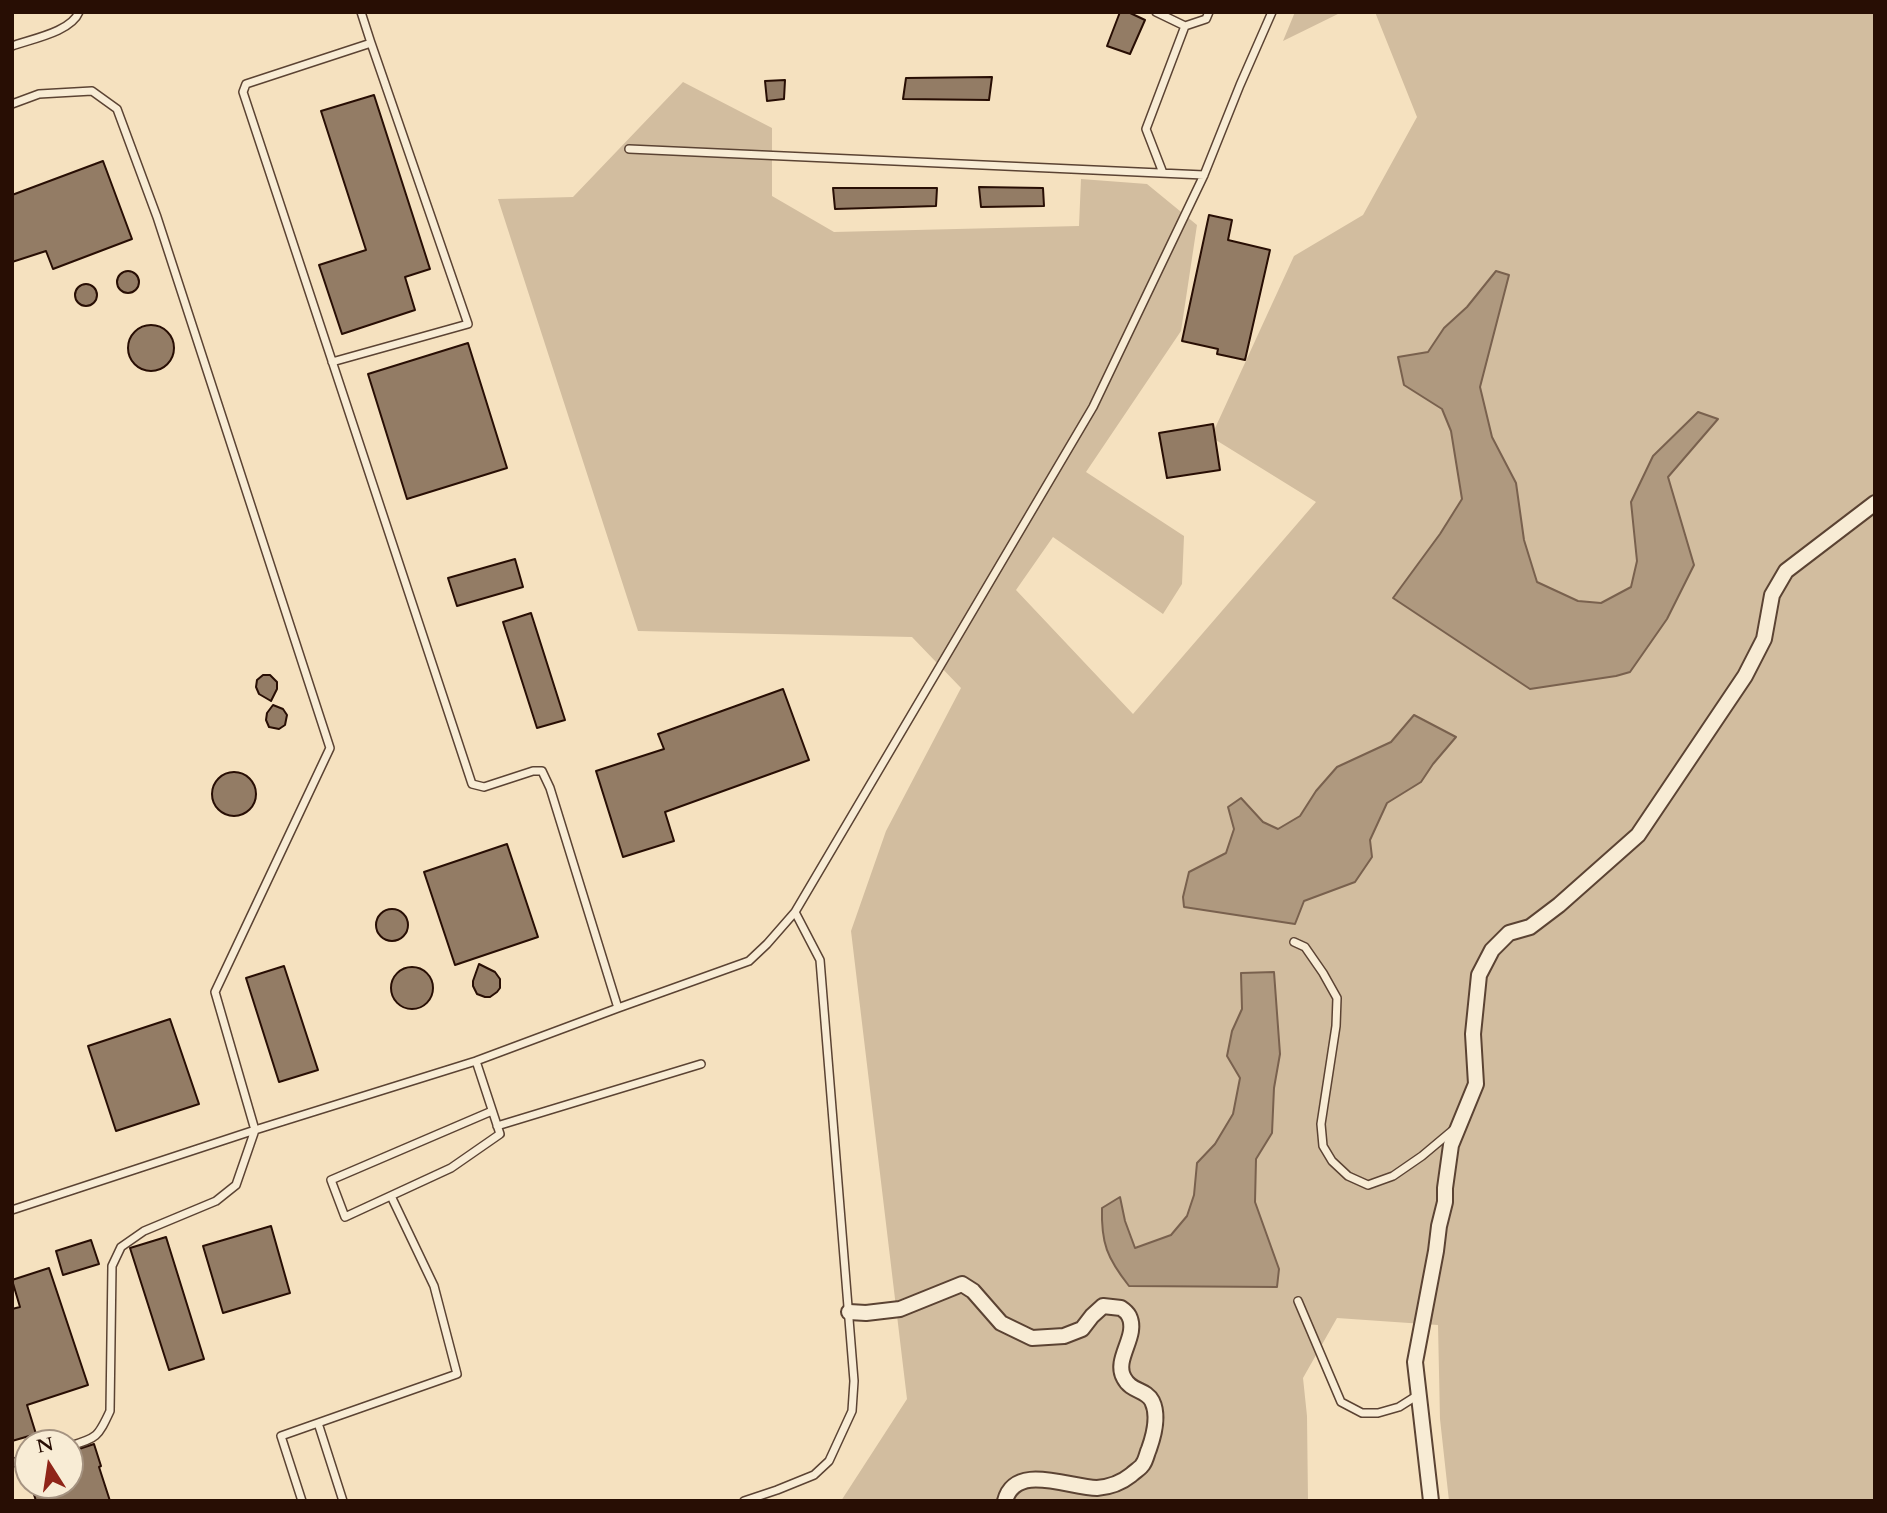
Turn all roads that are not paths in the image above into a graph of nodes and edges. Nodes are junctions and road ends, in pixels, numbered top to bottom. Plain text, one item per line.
1 (79, 12) edge
2 (361, 12) edge
3 (1156, 12) edge
4 (1209, 12) edge
5 (1272, 12) edge
6 (1185, 26) junction
7 (371, 43) junction
8 (12, 46) edge
9 (12, 104) edge
10 (629, 149) dead end
11 (1163, 173) junction
12 (1204, 175) junction
13 (332, 362) junction
14 (1875, 503) edge
15 (795, 912) junction
16 (1294, 942) dead end
17 (618, 1008) junction
18 (477, 1061) junction
19 (701, 1064) dead end
20 (492, 1111) junction
21 (1459, 1125) junction
22 (497, 1126) junction
23 (254, 1130) junction
24 (391, 1196) junction
25 (12, 1210) edge
26 (1298, 1301) dead end
27 (849, 1312) junction
28 (1419, 1395) junction
29 (318, 1423) junction
30 (84, 1442) edge
31 (302, 1501) edge
32 (343, 1501) edge
33 (744, 1501) edge
34 (1005, 1501) edge
35 (1431, 1501) edge

1 - 8 lane
2 - 7 lane
3 - 6 lane
4 - 6 lane
5 - 12 lane
6 - 11 lane
7 - 13 lane
7 - 13 lane
9 - 23 lane
10 - 11 lane
11 - 12 lane
12 - 15 lane
13 - 17 lane
14 - 21 street
15 - 17 lane
15 - 27 lane
16 - 21 lane
17 - 18 lane
18 - 20 lane
18 - 23 lane
19 - 22 lane
20 - 22 lane
20 - 24 lane
21 - 28 street
22 - 24 lane
23 - 25 lane
23 - 30 lane
24 - 29 lane
26 - 28 lane
27 - 33 lane
27 - 34 street
28 - 35 street
29 - 31 lane
29 - 32 lane

